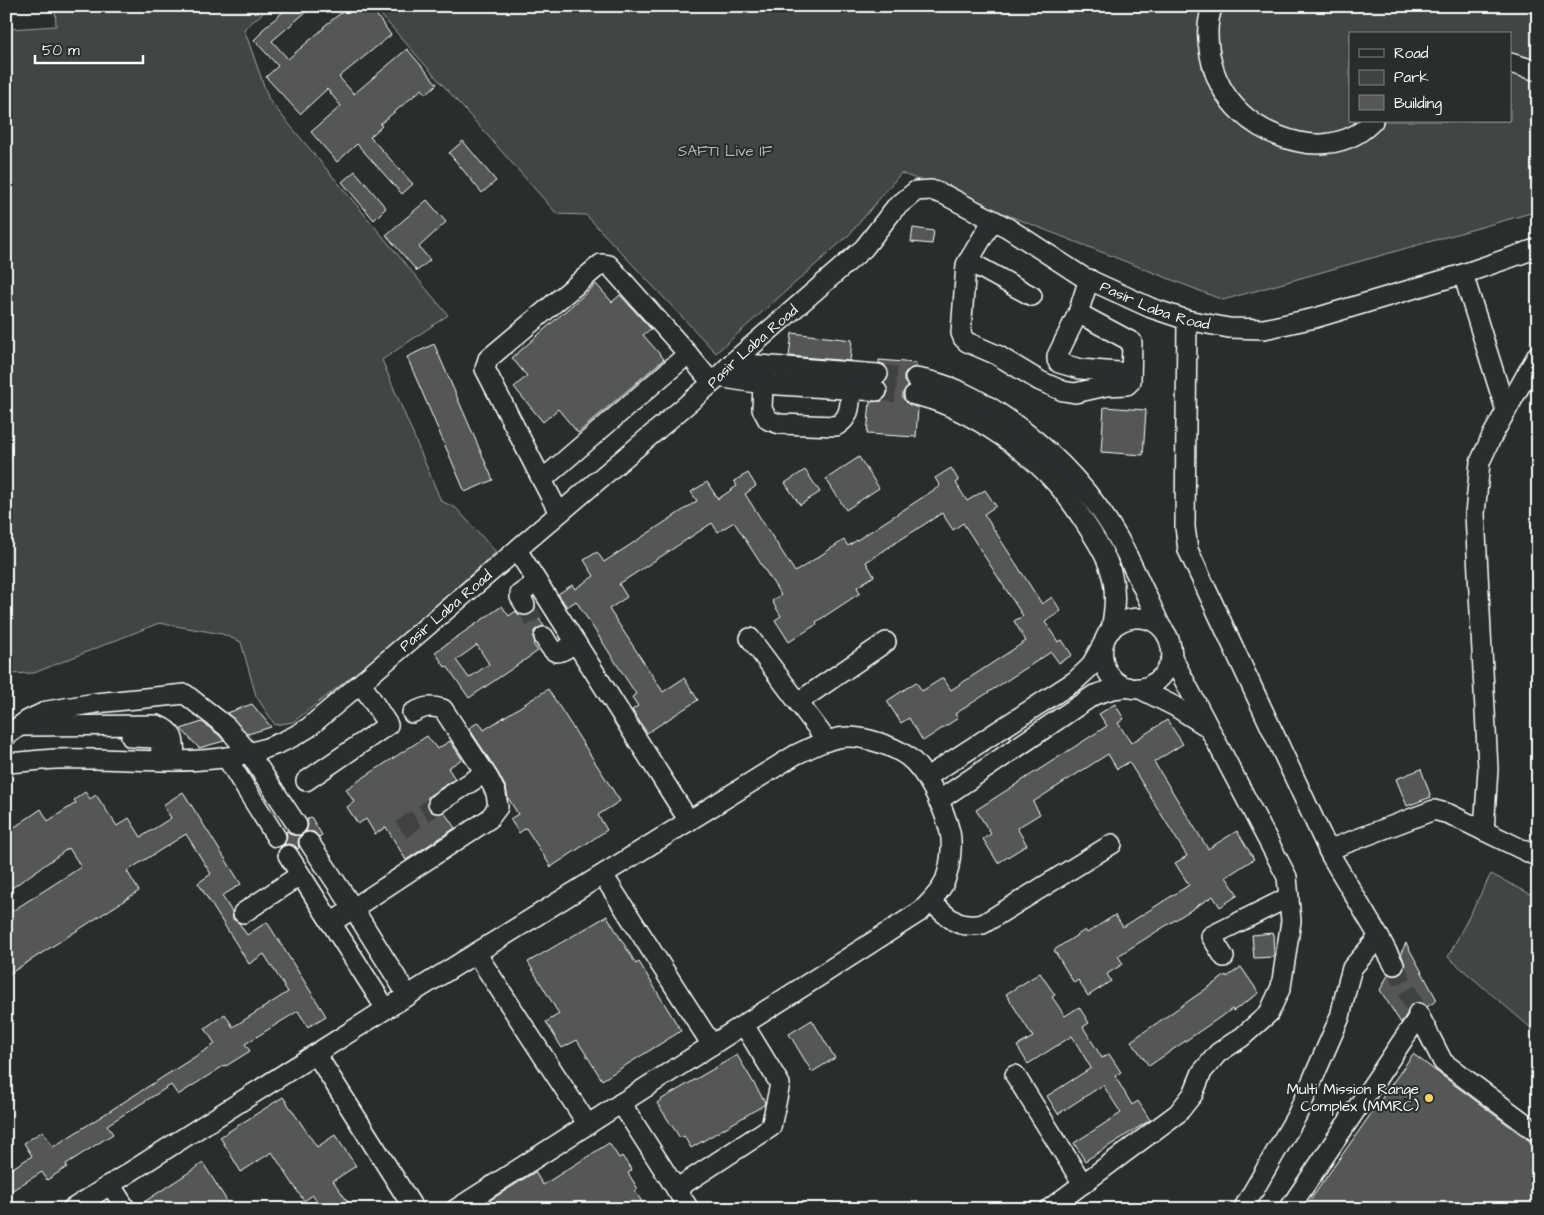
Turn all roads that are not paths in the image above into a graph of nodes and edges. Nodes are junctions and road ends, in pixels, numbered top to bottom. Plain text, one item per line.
1 (1213, 6) edge
2 (1512, 64) edge
3 (1538, 72) edge
4 (1372, 122) edge
5 (993, 220) junction
6 (1538, 248) edge
7 (968, 261) junction
8 (1463, 274) junction
9 (1089, 280) junction
10 (1032, 296) dead end
11 (1078, 313) junction
12 (1187, 320) junction
13 (688, 354) junction
14 (1538, 354) edge
15 (732, 363) junction
16 (1131, 373) junction
17 (714, 380) junction
18 (763, 384) junction
19 (851, 389) junction
20 (1506, 411) junction
21 (542, 480) junction
22 (559, 513) junction
23 (517, 550) junction
24 (537, 582) junction
25 (525, 605) dead end
26 (1161, 627) junction
27 (1107, 636) junction
28 (544, 637) tunnel mouth
29 (750, 638) dead end
30 (886, 642) dead end
31 (576, 643) junction
32 (1172, 657) junction
33 (361, 684) junction
34 (1133, 688) junction
35 (798, 702) junction
36 (412, 713) dead end
37 (1207, 727) junction
38 (13, 731) edge
39 (827, 741) junction
40 (249, 753) junction
41 (226, 757) junction
42 (168, 760) junction
43 (6, 763) edge
44 (485, 773) junction
45 (927, 777) junction
46 (306, 781) dead end
47 (938, 801) junction
48 (438, 803) tunnel mouth
49 (689, 821) junction
50 (297, 825) dead end
51 (1484, 831) junction
52 (276, 837) dead end
53 (309, 842) dead end
54 (1112, 844) dead end
55 (1328, 850) junction
56 (288, 855) dead end
57 (1538, 857) edge
58 (300, 875) junction
59 (603, 875) junction
60 (1289, 897) junction
61 (930, 902) junction
62 (353, 908) junction
63 (243, 913) dead end
64 (331, 923) junction
65 (1379, 937) junction
66 (476, 953) junction
67 (1224, 958) dead end
68 (1394, 966) tunnel mouth
69 (408, 996) junction
70 (386, 1010) junction
71 (744, 1025) junction
72 (712, 1045) junction
73 (316, 1054) junction
74 (1015, 1075) dead end
75 (621, 1103) junction
76 (588, 1125) junction
77 (1538, 1133) edge
78 (110, 1184) junction
79 (1083, 1184) junction
80 (676, 1189) junction
81 (1072, 1202) edge
82 (72, 1209) edge
83 (126, 1209) edge
84 (414, 1209) edge
85 (456, 1209) edge
86 (689, 1209) edge
87 (1049, 1209) edge
88 (1242, 1209) edge
89 (1289, 1209) edge

1 - 4 street
2 - 3 street
5 - 7 street
5 - 9 street, Pasir Laba Road
5 - 15 street, Pasir Laba Road
6 - 8 street, Pasir Laba Road
7 - 10 street
7 - 16 street
8 - 12 street, Pasir Laba Road
8 - 20 street
9 - 11 street
9 - 12 street, Pasir Laba Road
11 - 16 street
11 - 16 street
12 - 55 street
13 - 17 street
13 - 21 street
13 - 21 street
14 - 20 street
15 - 17 street, Pasir Laba Road
15 - 19 street
17 - 18 street
17 - 22 street, Pasir Laba Road
18 - 19 street
18 - 19 street
20 - 51 street
21 - 22 street
22 - 23 street, Pasir Laba Road
23 - 24 street
23 - 33 street, Pasir Laba Road
24 - 25 street
24 - 31 street
26 - 27 street
26 - 27 street
26 - 32 street
27 - 34 street
27 - 45 street
28 - 31 street
29 - 35 street
30 - 35 street
31 - 49 street
32 - 34 street
32 - 37 street
33 - 40 street, Pasir Laba Road
33 - 46 street
34 - 37 street
34 - 47 street
35 - 39 street
36 - 44 street
37 - 60 street
38 - 40 street
38 - 42 street
39 - 45 street
39 - 49 street
40 - 41 street, Pasir Laba Road
40 - 50 street
41 - 42 street, Pasir Laba Road
41 - 52 street
42 - 43 street, Pasir Laba Road
44 - 48 street
44 - 62 street
45 - 47 street
47 - 61 street
49 - 59 street
51 - 55 street
51 - 57 street
53 - 62 street
54 - 61 street
55 - 65 street
56 - 58 street
58 - 63 street
58 - 64 street
59 - 66 street
59 - 72 street
60 - 67 street
60 - 79 street
61 - 71 street
62 - 64 street
62 - 69 street
64 - 70 street
65 - 68 street
65 - 88 street
66 - 69 street
66 - 76 street
69 - 70 street
70 - 73 street
71 - 72 street
71 - 80 street
72 - 75 street
73 - 78 street
73 - 84 street
74 - 79 street
75 - 76 street
75 - 80 street
76 - 85 street
77 - 89 street
78 - 82 street
78 - 83 street
79 - 81 street
80 - 86 street
81 - 87 street

